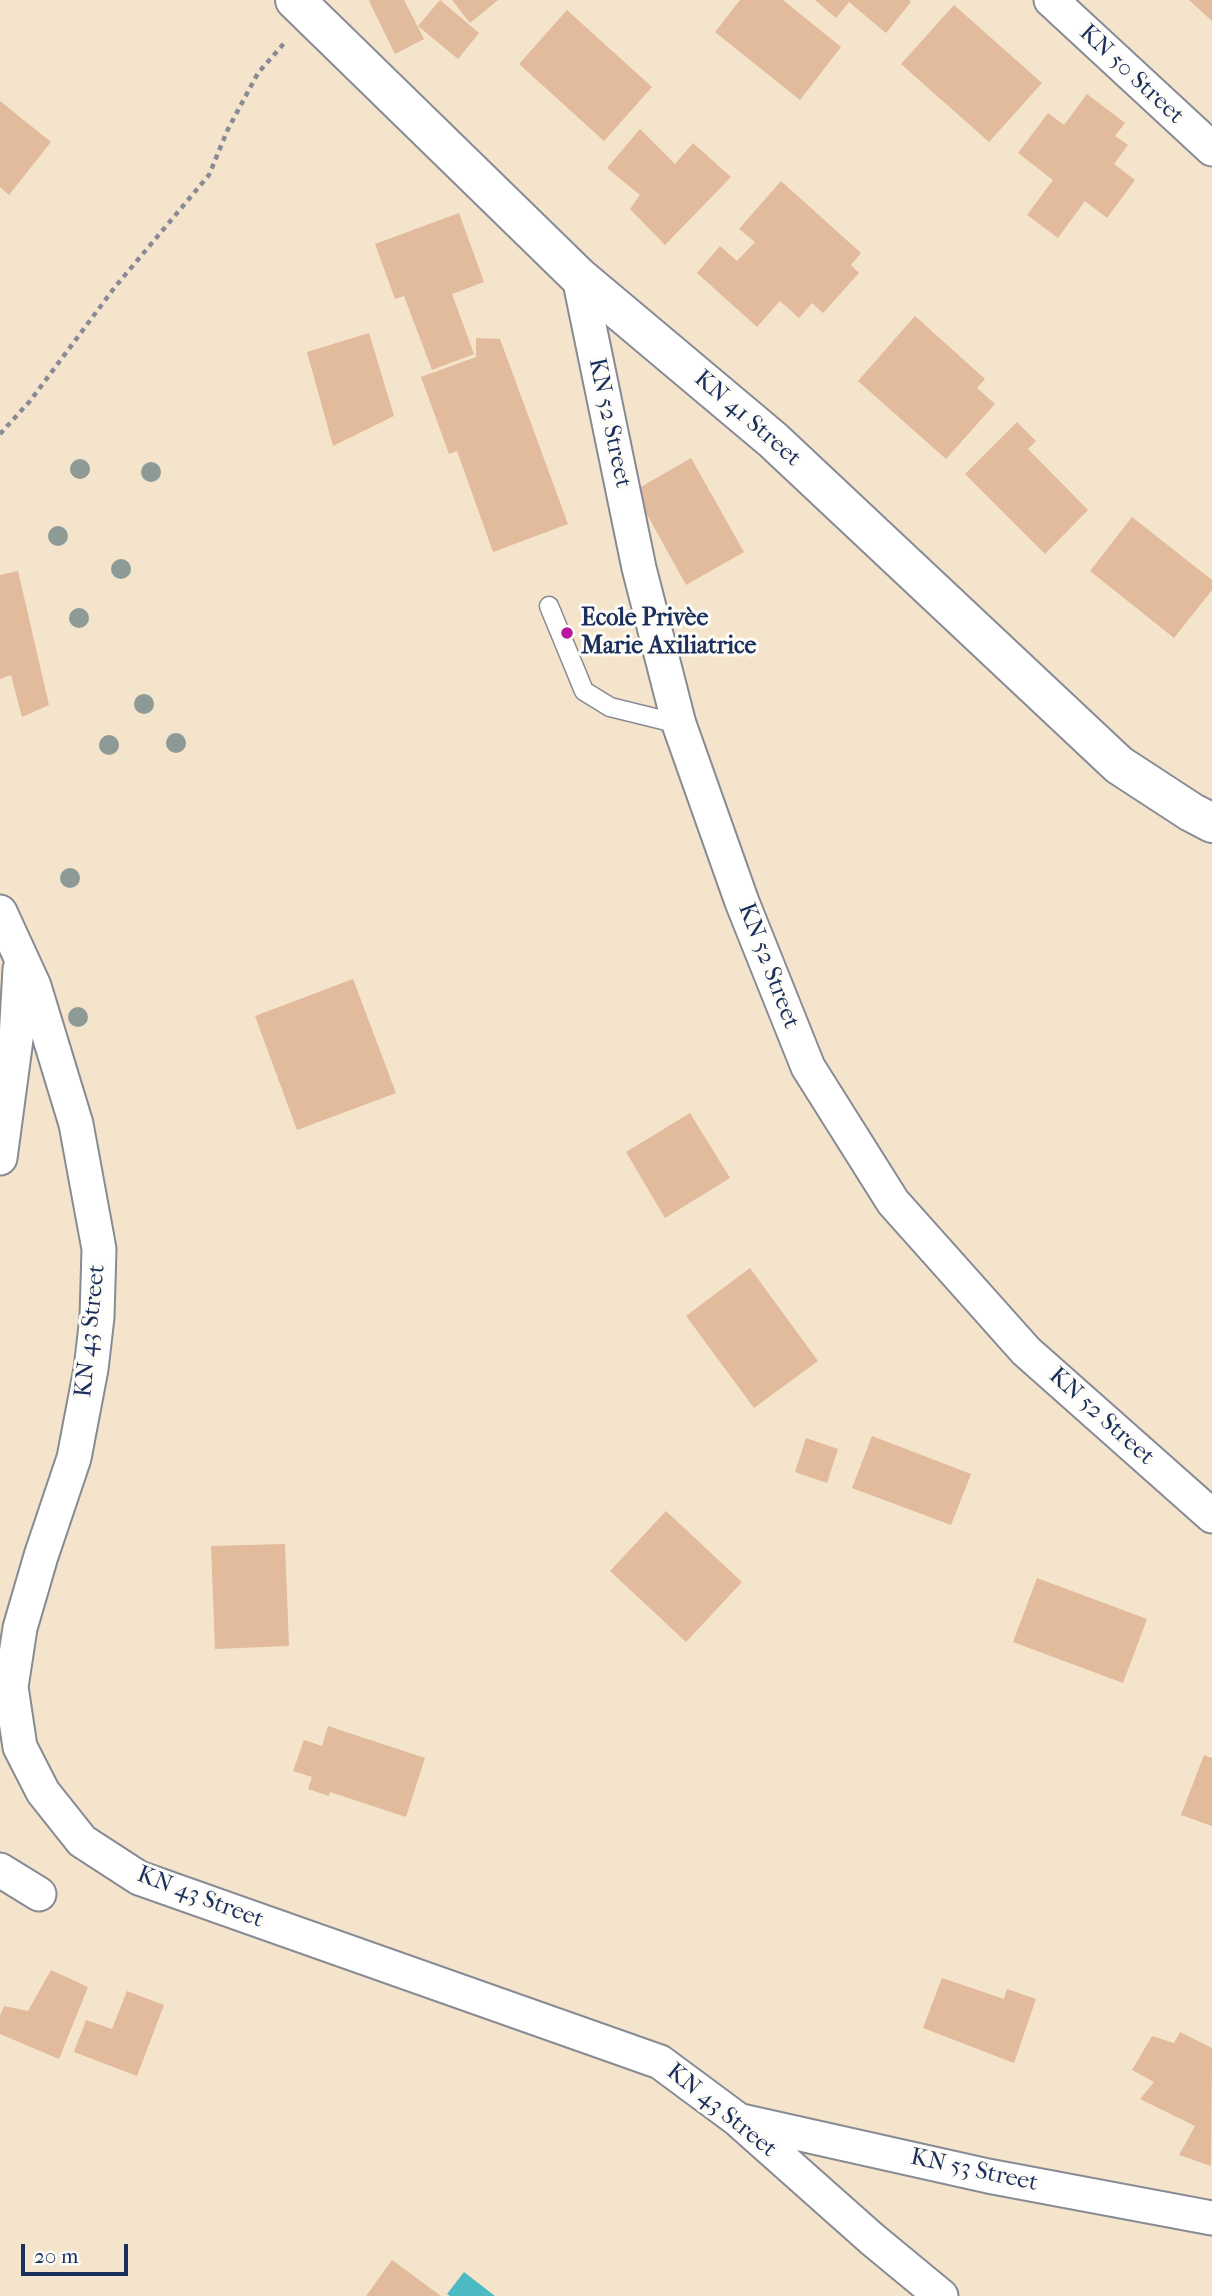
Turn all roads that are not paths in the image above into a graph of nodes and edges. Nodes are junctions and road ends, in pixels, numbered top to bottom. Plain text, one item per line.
1 (1051, 0) edge
2 (303, 7) edge
3 (1212, 149) edge
4 (579, 277) junction
5 (549, 606) dead end
6 (680, 724) junction
7 (1212, 822) edge
8 (0, 912) edge
9 (25, 945) junction
10 (0, 1158) edge
11 (1212, 1516) edge
12 (0, 1870) edge
13 (39, 1894) dead end
14 (737, 2119) junction
15 (1212, 2218) edge
16 (941, 2296) edge

1 - 3 street, KN 50 Street
2 - 4 main road, KN 41 Street
4 - 6 street, KN 52 Street
4 - 7 main road, KN 41 Street
5 - 6 lane
6 - 11 street, KN 52 Street
8 - 9 street, KN 43 Street
9 - 10 street
9 - 14 street, KN 43 Street
12 - 13 street
14 - 15 street, KN 53 Street
14 - 16 street, KN 43 Street

